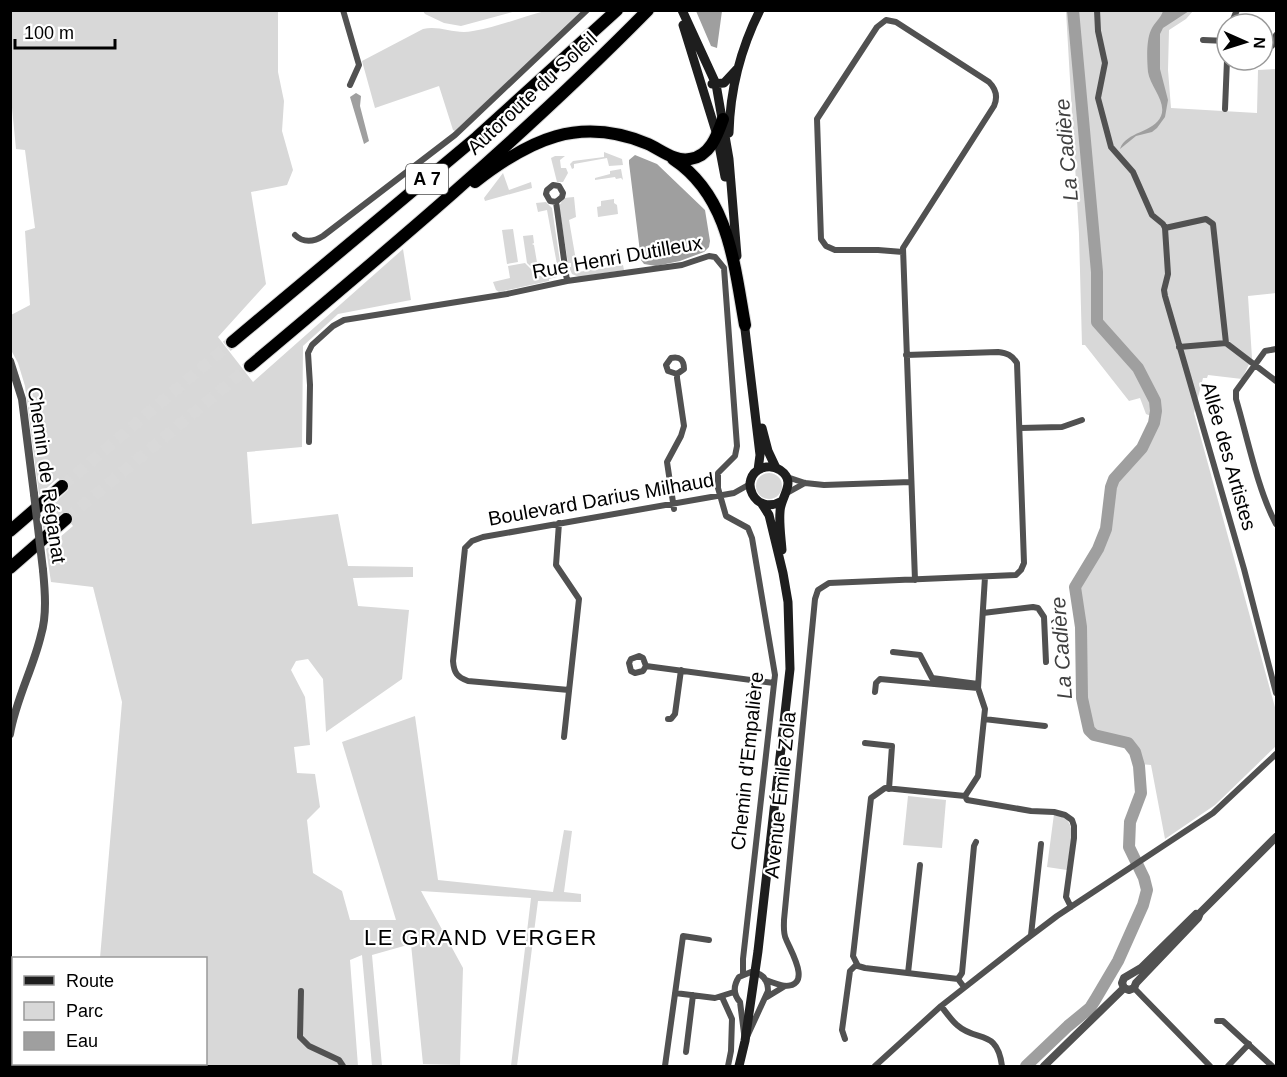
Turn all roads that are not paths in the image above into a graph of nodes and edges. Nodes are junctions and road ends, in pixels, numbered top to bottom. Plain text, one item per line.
1 (343, 10) edge
2 (587, 10) edge
3 (617, 10) edge
4 (648, 10) edge
5 (653, 10) edge
6 (681, 10) edge
7 (760, 10) edge
8 (1098, 10) edge
9 (622, 37) junction
10 (1203, 40) dead end
11 (1215, 40) edge
12 (739, 65) junction
13 (1227, 72) edge
14 (699, 78) junction
15 (716, 84) junction
16 (350, 85) dead end
17 (1225, 109) dead end
18 (723, 119) junction
19 (717, 135) junction
20 (664, 153) junction
21 (729, 159) junction
22 (556, 202) dead end
23 (1165, 228) junction
24 (295, 235) dead end
25 (735, 235) junction
26 (903, 252) junction
27 (382, 255) junction
28 (567, 281) junction
29 (745, 325) junction
30 (232, 342) tunnel mouth
31 (1226, 343) junction
32 (1179, 346) junction
33 (1276, 349) edge
34 (906, 355) junction
35 (10, 361) edge
36 (1254, 365) junction
37 (250, 366) tunnel mouth
38 (677, 374) dead end
39 (1276, 381) edge
40 (754, 394) junction
41 (1082, 420) dead end
42 (1020, 428) junction
43 (309, 442) dead end
44 (776, 468) junction
45 (758, 470) junction
46 (786, 477) junction
47 (911, 482) junction
48 (805, 483) junction
49 (750, 484) junction
50 (62, 486) tunnel mouth
51 (734, 493) junction
52 (719, 495) junction
53 (753, 497) junction
54 (784, 497) junction
55 (762, 504) junction
56 (674, 506) junction
57 (66, 519) tunnel mouth
58 (559, 523) junction
59 (1276, 524) edge
60 (10, 531) edge
61 (10, 568) edge
62 (783, 573) junction
63 (986, 577) junction
64 (915, 580) junction
65 (983, 613) junction
66 (893, 652) dead end
67 (1046, 662) dead end
68 (646, 666) dead end
69 (681, 670) junction
70 (774, 683) junction
71 (978, 686) junction
72 (569, 690) junction
73 (875, 692) dead end
74 (1276, 693) edge
75 (668, 718) dead end
76 (984, 719) junction
77 (1045, 726) dead end
78 (10, 734) edge
79 (564, 737) dead end
80 (865, 743) dead end
81 (1276, 754) edge
82 (889, 789) junction
83 (965, 796) junction
84 (1276, 837) edge
85 (976, 842) dead end
86 (1041, 844) dead end
87 (920, 865) dead end
88 (1071, 907) junction
89 (1200, 912) junction
90 (1031, 935) junction
91 (709, 940) dead end
92 (857, 964) junction
93 (755, 972) junction
94 (908, 973) junction
95 (743, 974) junction
96 (1129, 976) junction
97 (958, 979) junction
98 (766, 980) junction
99 (1135, 985) junction
100 (785, 986) junction
101 (964, 987) junction
102 (1124, 987) junction
103 (301, 991) dead end
104 (734, 992) junction
105 (675, 993) junction
106 (693, 995) junction
107 (722, 997) junction
108 (765, 999) junction
109 (740, 1002) junction
110 (750, 1006) junction
111 (941, 1006) junction
112 (1217, 1021) dead end
113 (845, 1039) dead end
114 (745, 1041) junction
115 (1249, 1044) junction
116 (686, 1052) dead end
117 (343, 1066) edge
118 (665, 1066) edge
119 (728, 1066) edge
120 (739, 1066) edge
121 (875, 1066) edge
122 (1002, 1066) edge
123 (1044, 1066) edge
124 (1210, 1066) edge
125 (1228, 1066) edge
126 (1272, 1066) edge

1 - 16 street
2 - 24 street
3 - 30 highway, Autoroute du Soleil / A 7
4 - 9 highway, Autoroute du Soleil / A 7
5 - 9 highway
6 - 14 main road
6 - 15 main road
7 - 12 main road
8 - 23 street
9 - 27 highway, Autoroute du Soleil / A 7
10 - 11 street
12 - 15 main road
12 - 21 main road
13 - 17 street
14 - 15 main road
14 - 19 main road
15 - 18 main road
18 - 19 highway
18 - 21 main road
19 - 20 highway
19 - 25 main road
20 - 27 highway
20 - 29 highway
21 - 25 main road
22 - 28 street
23 - 31 street
23 - 32 street, Allée des Artistes
25 - 29 main road
26 - 26 street
26 - 34 street
27 - 37 highway, Autoroute du Soleil / A 7
28 - 43 street, Rue Henri Dutilleux
28 - 52 street, Rue Henri Dutilleux
29 - 40 main road
31 - 32 street
31 - 36 street
32 - 74 street, Allée des Artistes
33 - 36 street
34 - 42 street
34 - 47 street
35 - 78 street, Chemin de Réganat, bridge
36 - 39 street
36 - 59 street
38 - 56 street
40 - 44 main road
40 - 45 main road
41 - 42 street
42 - 63 street
44 - 45 main road
44 - 46 main road
45 - 49 main road
46 - 48 street
46 - 54 main road
47 - 48 street
47 - 64 street
48 - 54 street
49 - 51 street, Boulevard Darius Milhaud
49 - 53 main road
50 - 60 highway
51 - 52 street, Boulevard Darius Milhaud
51 - 53 street, Boulevard Darius Milhaud
52 - 56 street, Boulevard Darius Milhaud
52 - 70 street, Chemin d'Empalière
53 - 55 main road
54 - 55 main road
54 - 62 main road
55 - 62 main road
56 - 58 street, Boulevard Darius Milhaud
57 - 61 highway
58 - 72 street
58 - 72 street, Boulevard Darius Milhaud
62 - 93 main road
63 - 64 street
63 - 65 street
64 - 100 street, Avenue Émile Zola
65 - 67 street
65 - 71 street
66 - 71 street
68 - 69 street
69 - 70 street
69 - 75 street
70 - 95 street, Chemin d'Empalière
71 - 73 street
71 - 76 street
72 - 79 street
76 - 77 street
76 - 83 street
80 - 82 street
81 - 88 street
82 - 83 street
82 - 92 street
83 - 88 street
84 - 89 street
85 - 97 street
86 - 90 street
87 - 94 street
88 - 90 street
89 - 96 street
89 - 99 street
90 - 101 street
91 - 105 street
92 - 94 street
92 - 113 street
93 - 95 street
93 - 98 street
93 - 110 main road
94 - 97 street
95 - 104 street
96 - 99 street
96 - 102 street
97 - 101 street
98 - 100 street
98 - 108 street
99 - 102 street
99 - 124 street
100 - 108 street
101 - 111 street
102 - 123 street
103 - 117 street
104 - 107 street
104 - 109 street
105 - 106 street
105 - 118 street
106 - 107 street
106 - 116 street
107 - 119 street
108 - 110 street
108 - 114 street
109 - 110 street
109 - 114 street
110 - 114 main road
111 - 121 street
111 - 122 street
112 - 115 street
114 - 120 main road
115 - 125 street
115 - 126 street

